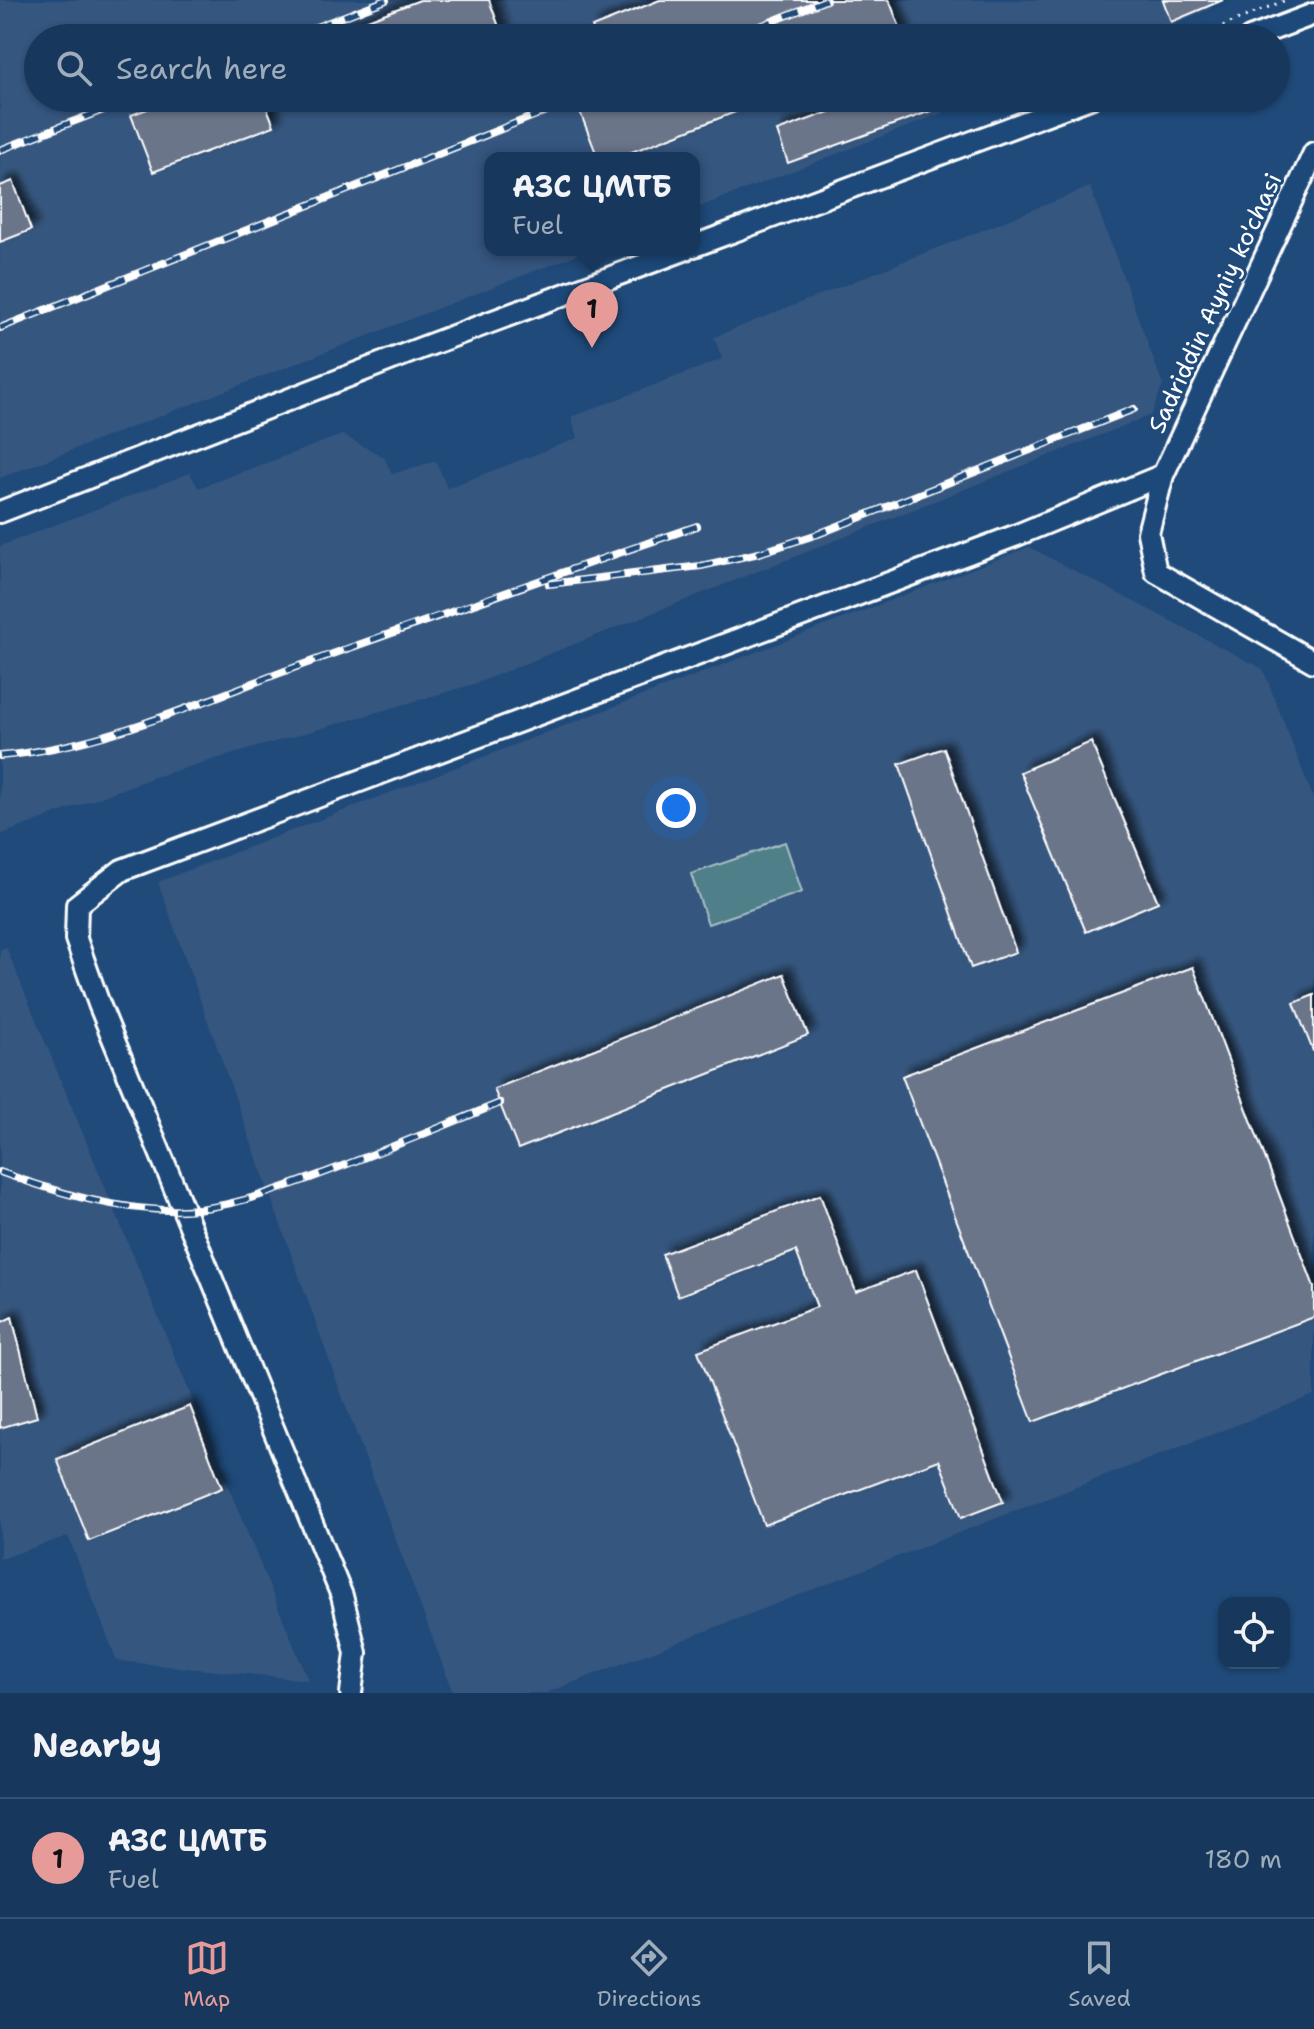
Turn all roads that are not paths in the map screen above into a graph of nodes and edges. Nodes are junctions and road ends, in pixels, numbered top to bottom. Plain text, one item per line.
1 (1314, 14) edge
2 (1287, 24) edge
3 (1053, 112) edge
4 (1314, 153) edge
5 (700, 244) edge
6 (668, 256) edge
7 (1163, 475) junction
8 (0, 512) edge
9 (1314, 662) edge
10 (351, 1693) edge

1 - 2 street
3 - 5 street
4 - 7 street, Sadriddin Ayniy ko'chasi
6 - 8 street
7 - 9 street, Sadriddin Ayniy ko'chasi
7 - 10 street

